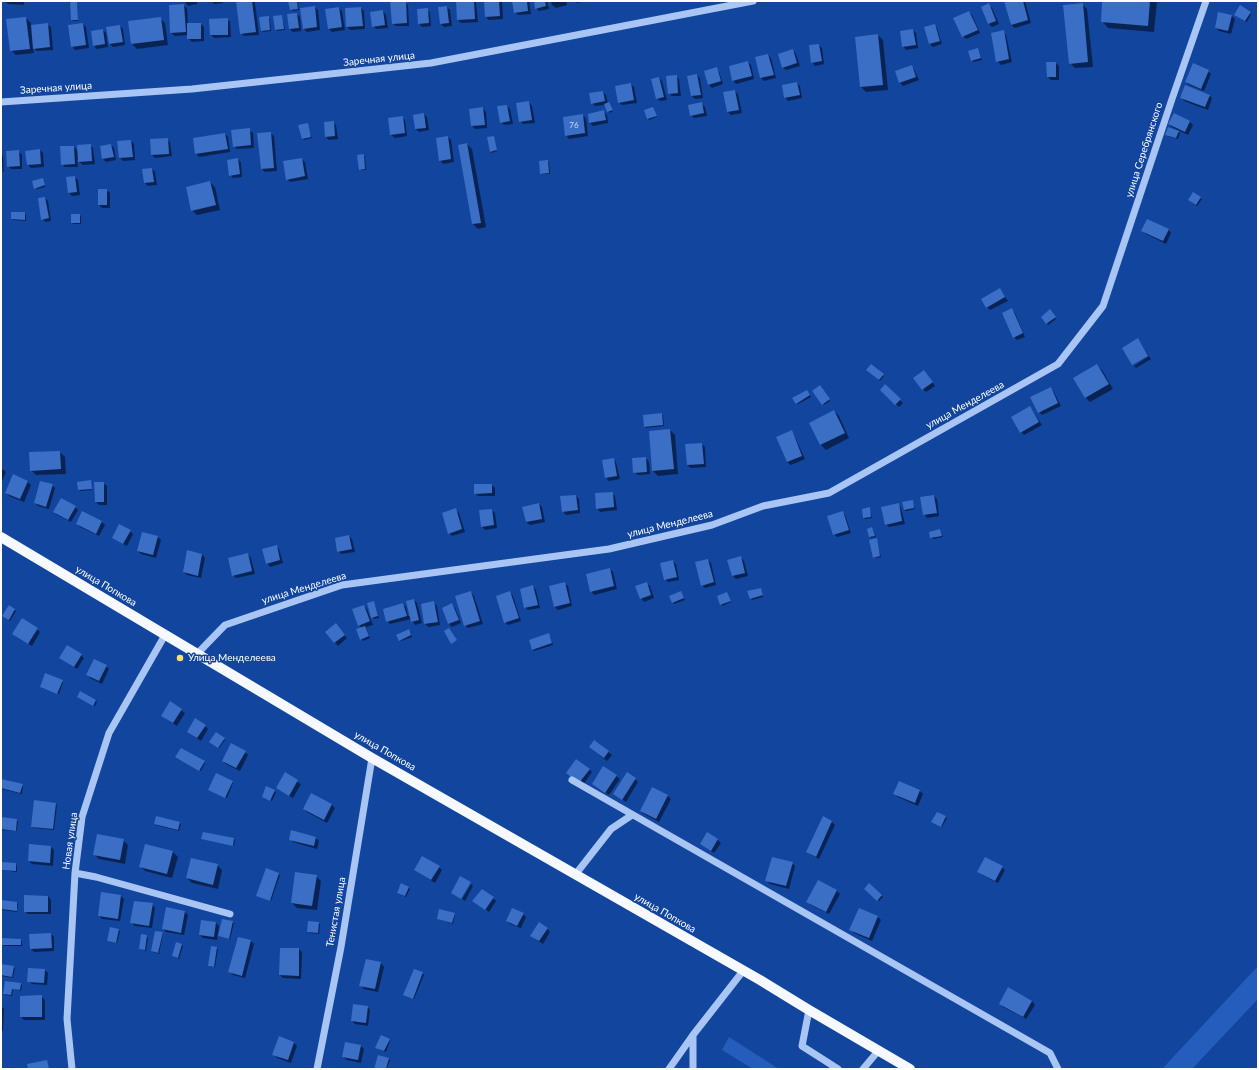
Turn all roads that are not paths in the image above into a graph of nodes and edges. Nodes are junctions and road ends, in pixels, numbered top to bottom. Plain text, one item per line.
1 (753, 1) edge
2 (1206, 1) edge
3 (1, 102) edge
4 (1103, 306) joint
5 (1, 536) edge
6 (166, 635) junction
7 (197, 654) junction
8 (372, 758) junction
9 (572, 780) dead end
10 (632, 815) junction
11 (75, 873) junction
12 (576, 875) junction
13 (230, 914) dead end
14 (742, 971) junction
15 (809, 1010) junction
16 (693, 1035) junction
17 (879, 1050) junction
18 (72, 1069) edge
19 (317, 1069) edge
20 (670, 1069) edge
21 (693, 1069) edge
22 (838, 1069) edge
23 (863, 1069) edge
24 (910, 1069) edge
25 (1058, 1069) edge

1 - 3 street, Заречная улица
2 - 4 street, улица Серебрянского
4 - 7 street, улица Менделеева
5 - 6 main road, улица Попкова
6 - 7 main road, улица Попкова
6 - 11 street, Новая улица
7 - 8 main road, улица Попкова
8 - 12 main road, улица Попкова
8 - 19 street, Тенистая улица
9 - 10 street
10 - 12 street
10 - 25 street
11 - 13 street
11 - 18 street, Новая улица
12 - 14 main road, улица Попкова
14 - 15 main road, улица Попкова
14 - 16 street
15 - 17 main road, улица Попкова
15 - 22 street
16 - 20 street
16 - 21 street
17 - 23 street
17 - 24 main road, улица Попкова

